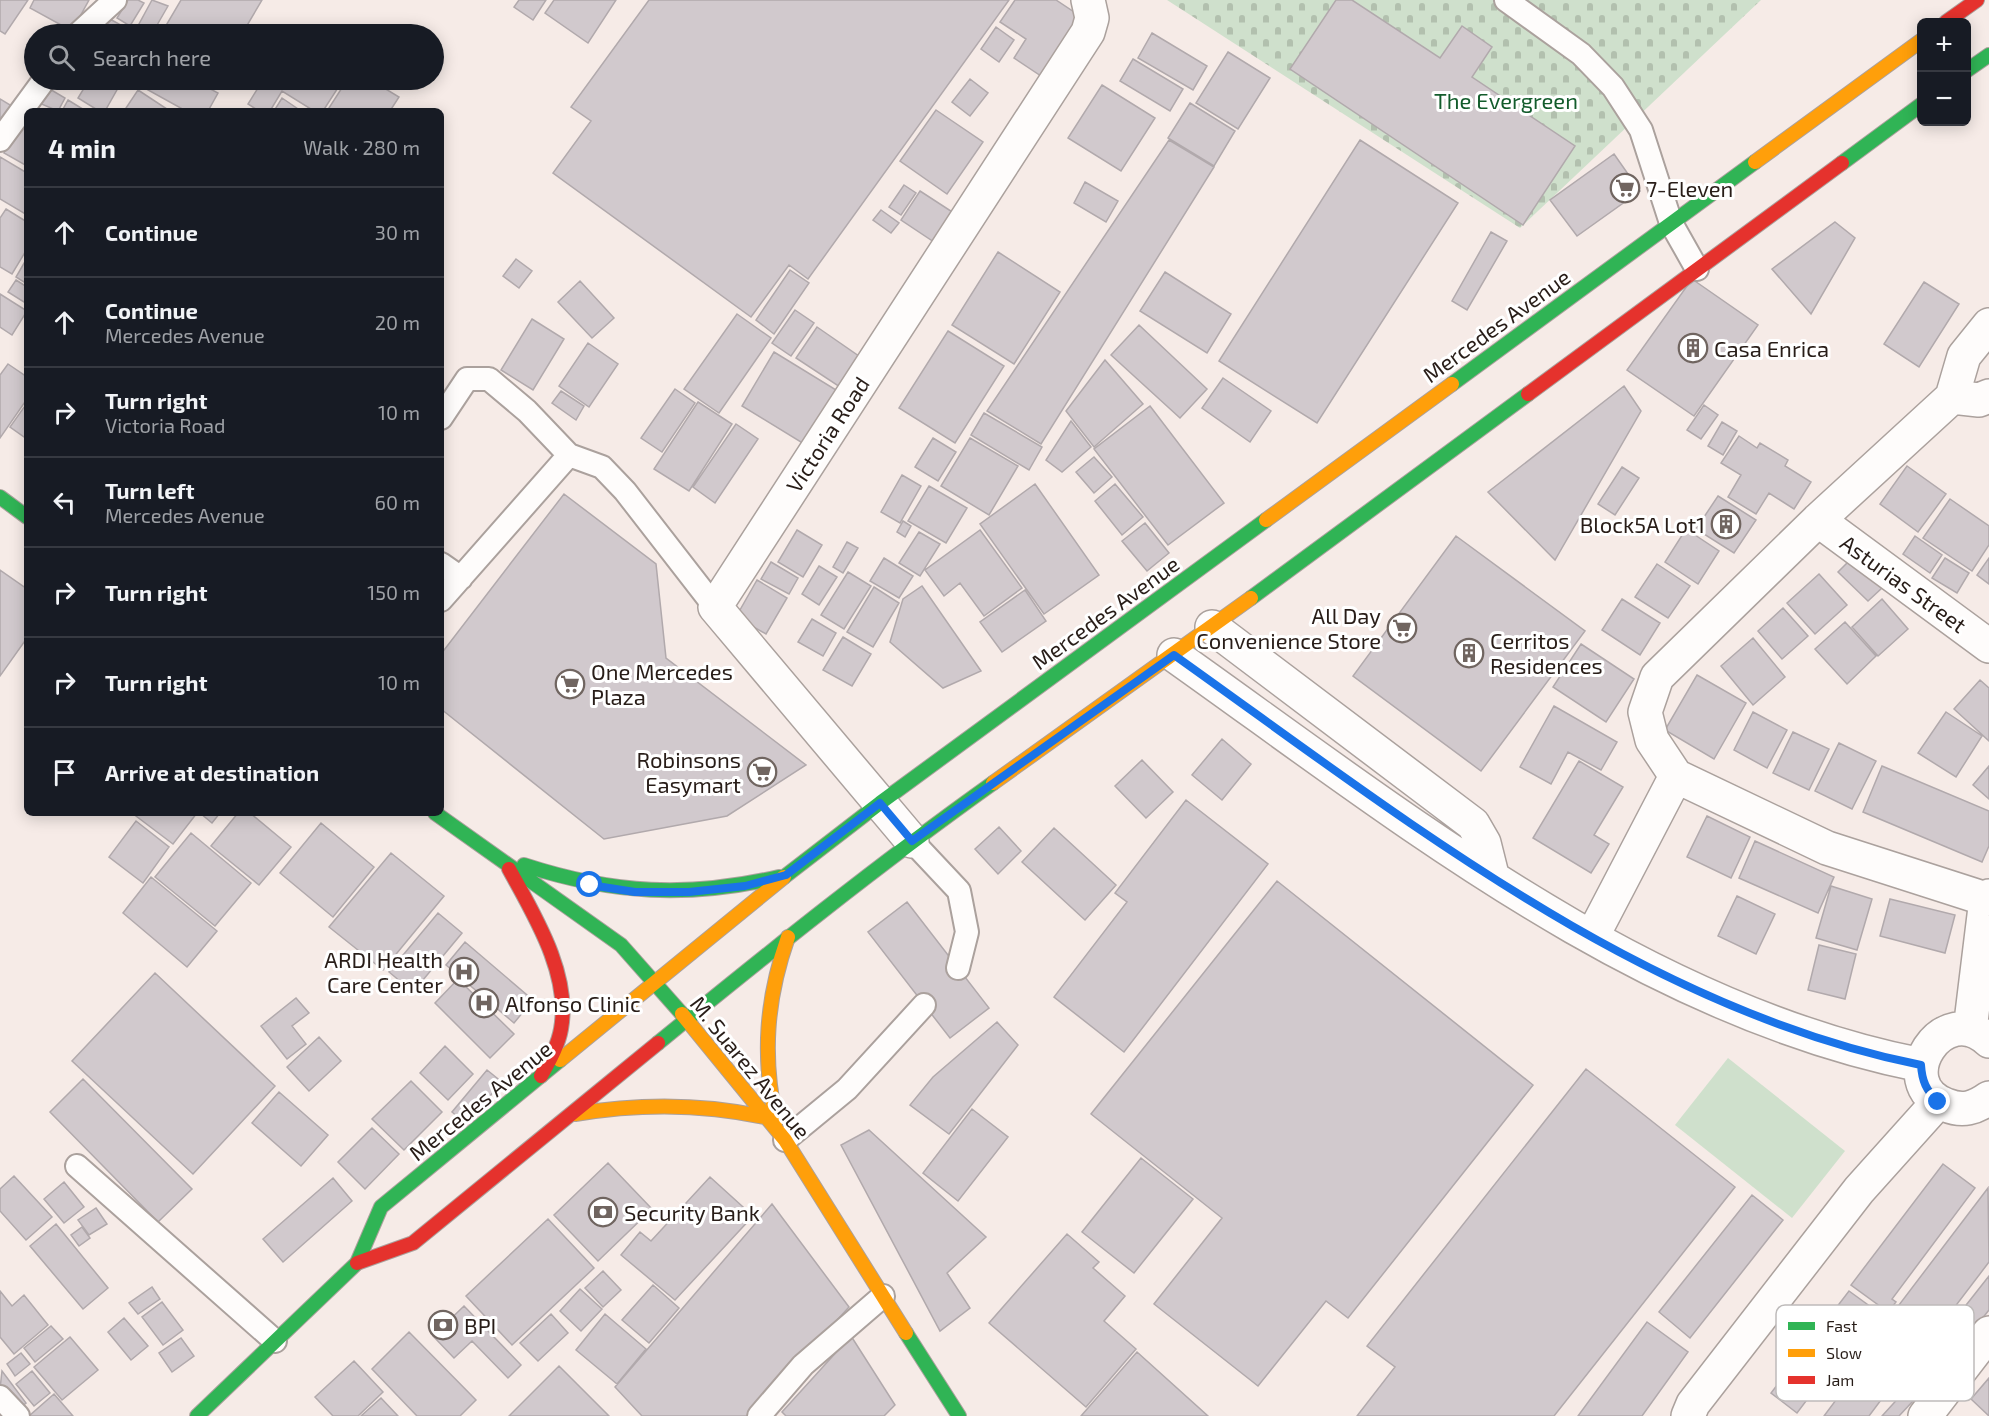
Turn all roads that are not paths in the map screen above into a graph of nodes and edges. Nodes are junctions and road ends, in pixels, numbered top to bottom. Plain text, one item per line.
1 (115, 0) edge
2 (1088, 0) edge
3 (1506, 0) edge
4 (1977, 0) edge
5 (1952, 18) edge
6 (89, 24) edge
7 (1917, 44) edge
8 (1989, 55) edge
9 (1971, 68) edge
10 (37, 90) edge
11 (1917, 108) edge
12 (0, 140) edge
13 (1671, 223) junction
14 (1697, 270) junction
15 (1989, 325) edge
16 (1989, 396) edge
17 (1952, 397) junction
18 (444, 414) edge
19 (569, 455) junction
20 (0, 497) edge
21 (24, 515) edge
22 (1818, 520) junction
23 (444, 566) edge
24 (461, 578) junction
25 (444, 597) edge
26 (715, 607) junction
27 (1212, 627) junction
28 (1989, 646) edge
29 (1174, 655) junction
30 (1401, 769) junction
31 (1676, 776) junction
32 (1379, 801) junction
33 (880, 803) junction
34 (439, 816) edge
35 (912, 841) junction
36 (486, 850) junction
37 (506, 865) junction
38 (786, 875) junction
39 (1492, 876) junction
40 (1988, 898) edge
41 (1592, 937) junction
42 (788, 938) junction
43 (957, 968) dead end
44 (655, 983) junction
45 (924, 1005) dead end
46 (688, 1020) junction
47 (1980, 1035) edge
48 (1921, 1065) junction
49 (539, 1080) junction
50 (1989, 1098) edge
51 (1938, 1102) junction
52 (573, 1114) junction
53 (778, 1129) junction
54 (76, 1166) dead end
55 (357, 1263) junction
56 (883, 1296) junction
57 (1989, 1333) edge
58 (276, 1341) junction
59 (1974, 1352) edge
60 (0, 1397) edge
61 (1937, 1401) edge
62 (18, 1416) edge
63 (196, 1416) edge
64 (759, 1416) edge
65 (959, 1416) edge
66 (1688, 1416) edge
67 (1925, 1416) edge

1 - 6 lane
2 - 26 street, Victoria Road
3 - 13 lane
4 - 5 main road
7 - 13 main road, Mercedes Avenue
8 - 9 main road
10 - 12 lane
11 - 14 main road, Mercedes Avenue
13 - 14 lane
13 - 33 main road, Mercedes Avenue
14 - 27 main road, Mercedes Avenue
15 - 17 street
16 - 17 street
17 - 22 street
18 - 19 lane
19 - 24 lane
19 - 26 lane
20 - 21 main road
22 - 28 street, Asturias Street
22 - 31 street
23 - 24 lane
24 - 25 lane
26 - 33 street
27 - 29 main road, Mercedes Avenue
27 - 30 street
29 - 32 street
29 - 35 main road, Mercedes Avenue
30 - 32 lane
30 - 39 street
31 - 40 street
31 - 41 street
32 - 39 street
33 - 35 street
33 - 38 main road, Mercedes Avenue
34 - 36 main road, M. Suarez Avenue
35 - 42 main road, Mercedes Avenue
35 - 43 lane
36 - 37 main road, M. Suarez Avenue
36 - 38 main road
37 - 44 main road, M. Suarez Avenue
37 - 49 main road
38 - 44 main road, Mercedes Avenue
39 - 41 street
40 - 47 street
41 - 48 street
42 - 46 main road, Mercedes Avenue
42 - 53 main road
44 - 46 main road, M. Suarez Avenue
44 - 49 main road, Mercedes Avenue
45 - 53 lane
46 - 52 main road, Mercedes Avenue
46 - 53 main road, M. Suarez Avenue
47 - 48 street
48 - 51 street
49 - 55 main road, Mercedes Avenue
50 - 51 street
51 - 66 street
52 - 53 main road
52 - 55 main road, Mercedes Avenue
53 - 56 main road, M. Suarez Avenue
54 - 58 lane
55 - 58 main road, Mercedes Avenue
56 - 64 lane
56 - 65 main road, M. Suarez Avenue
57 - 59 street
58 - 63 main road, Mercedes Avenue
60 - 62 lane
61 - 67 street

